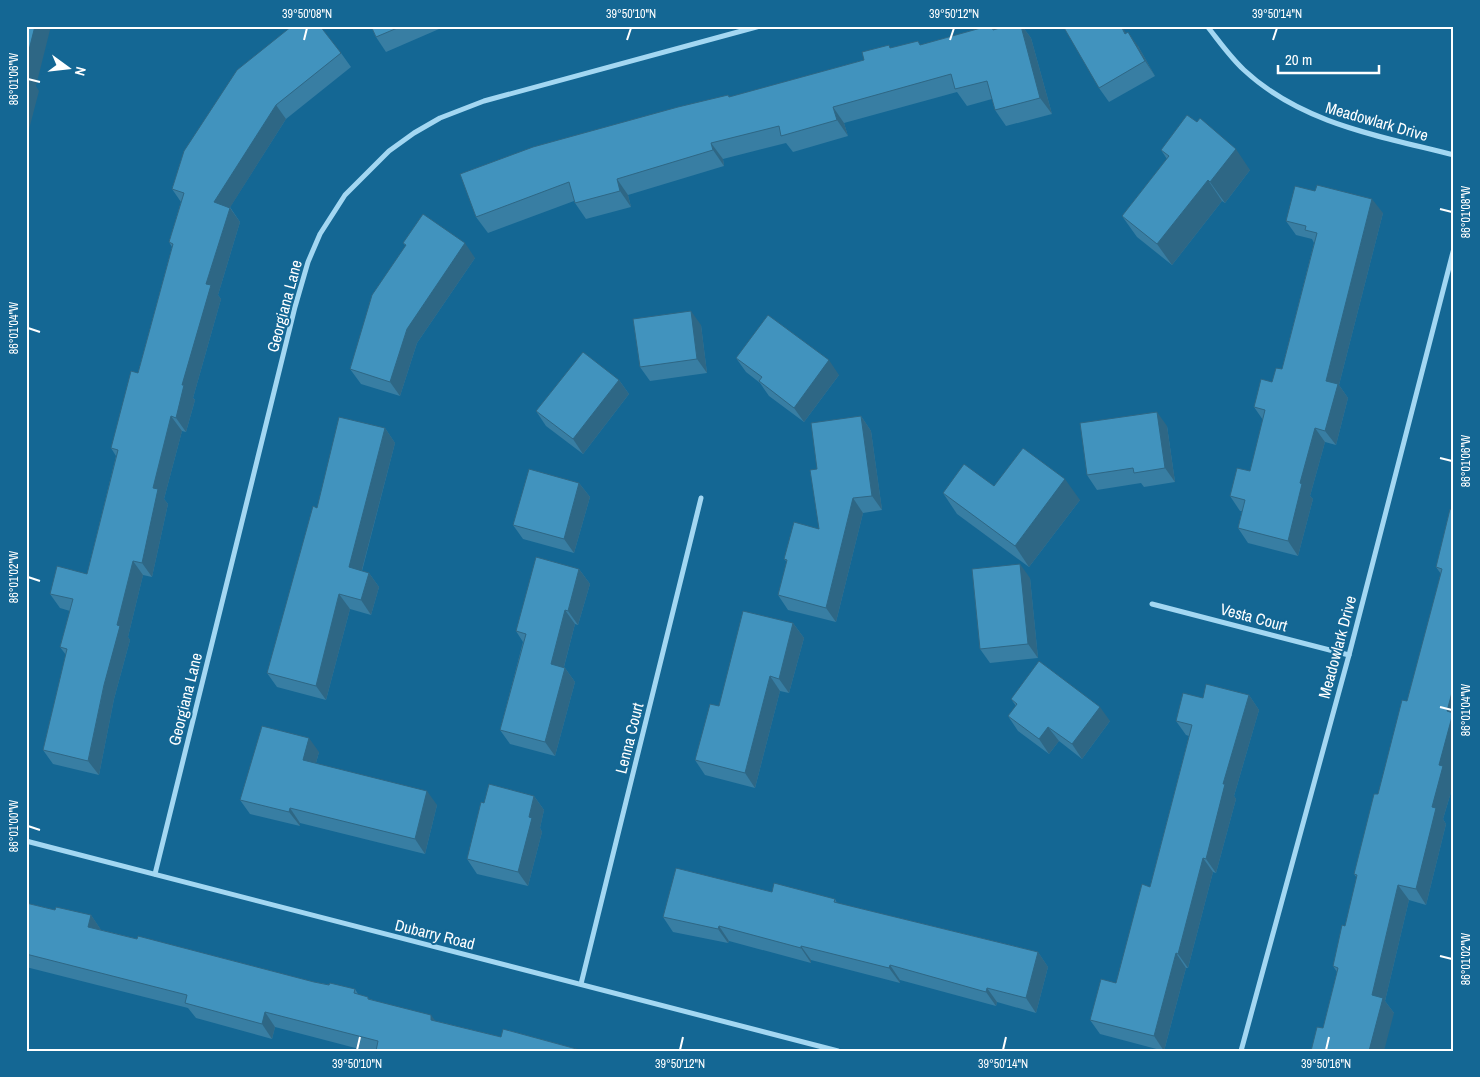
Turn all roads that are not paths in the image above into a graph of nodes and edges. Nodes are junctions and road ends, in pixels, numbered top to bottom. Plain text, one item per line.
1 (760, 26) edge
2 (1207, 26) edge
3 (1454, 155) edge
4 (1454, 248) edge
5 (701, 498) dead end
6 (1152, 604) dead end
7 (1349, 655) junction
8 (26, 841) edge
9 (155, 874) junction
10 (581, 984) junction
11 (838, 1051) edge
12 (1241, 1051) edge

1 - 9 street, Georgiana Lane
2 - 3 street, Meadowlark Drive
4 - 7 street, Meadowlark Drive
5 - 10 street, Lenna Court
6 - 7 street, Vesta Court
7 - 12 street, Meadowlark Drive
8 - 9 street, Dubarry Road
9 - 10 street, Dubarry Road
10 - 11 street, Dubarry Road

